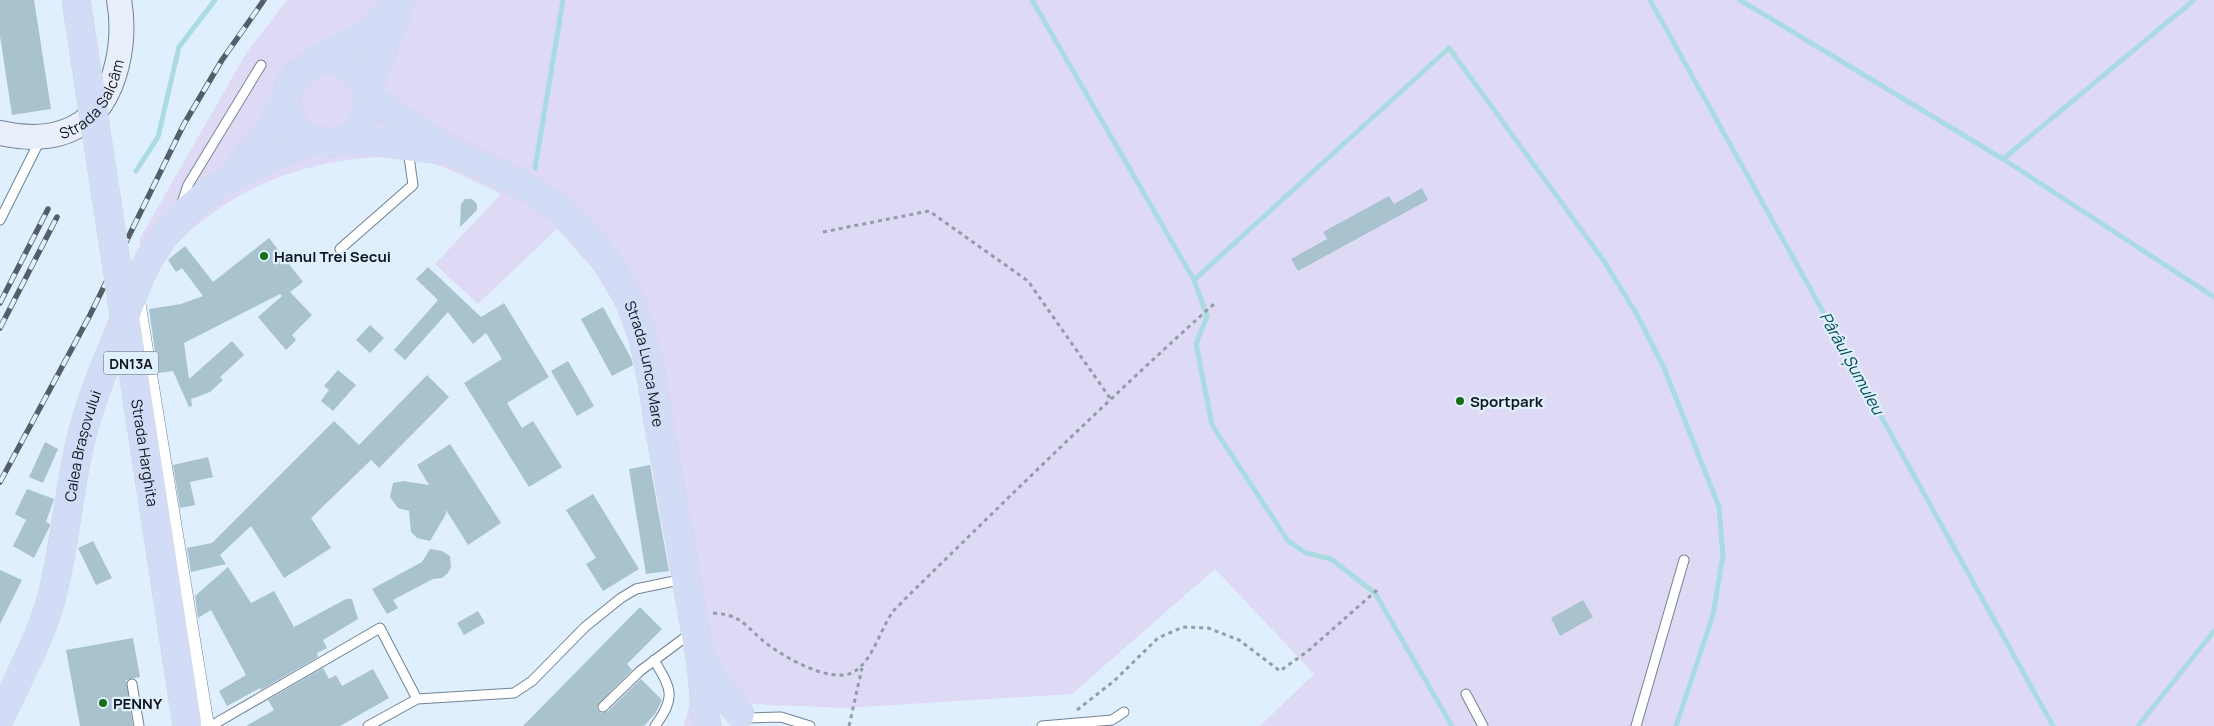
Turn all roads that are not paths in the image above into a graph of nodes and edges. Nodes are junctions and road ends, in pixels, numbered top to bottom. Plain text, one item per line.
1 (76, 0) edge
2 (119, 0) edge
3 (401, 0) edge
4 (313, 63) junction
5 (262, 65) dead end
6 (288, 93) junction
7 (368, 93) junction
8 (0, 133) edge
9 (41, 138) junction
10 (327, 141) junction
11 (407, 145) junction
12 (455, 152) junction
13 (231, 175) junction
14 (0, 220) edge
15 (176, 223) junction
16 (340, 249) dead end
17 (134, 289) junction
18 (1684, 560) dead end
19 (687, 578) junction
20 (694, 622) junction
21 (700, 658) junction
22 (654, 660) junction
23 (132, 684) dead end
24 (1466, 694) dead end
25 (417, 699) junction
26 (603, 707) dead end
27 (1124, 712) dead end
28 (0, 718) edge
29 (748, 719) edge
30 (139, 726) edge
31 (187, 726) edge
32 (206, 726) edge
33 (211, 726) edge
34 (368, 726) edge
35 (655, 726) edge
36 (709, 726) edge
37 (810, 726) edge
38 (1042, 726) edge
39 (1483, 726) edge
40 (1636, 726) edge

1 - 31 main road, Strada Harghita / DN13A, bridge
2 - 9 street, Strada Salcâm
3 - 4 main road
3 - 7 main road
4 - 6 main road
4 - 7 main road
5 - 15 lane
6 - 10 main road
6 - 13 main road, Calea Brașovului
7 - 10 main road
7 - 12 main road, Strada Lunca Mare
8 - 9 street, Strada Salcâm
9 - 14 lane
10 - 11 main road, Strada Lunca Mare
10 - 13 main road, Calea Brașovului
11 - 12 main road, Strada Lunca Mare
11 - 16 lane
12 - 19 main road, Strada Lunca Mare
13 - 15 main road, Calea Brașovului
15 - 17 main road, Calea Brașovului
17 - 28 main road, Calea Brașovului
17 - 32 street
18 - 40 lane
19 - 20 main road, Strada Lunca Mare
19 - 25 lane
20 - 21 main road, Strada Lunca Mare
20 - 22 lane
21 - 29 main road, Strada Lunca Mare
21 - 36 main road, Strada Lunca Mare
22 - 26 lane
22 - 35 lane
23 - 30 lane
24 - 39 lane
25 - 33 lane
25 - 34 lane
27 - 38 lane
29 - 36 main road
29 - 37 lane

